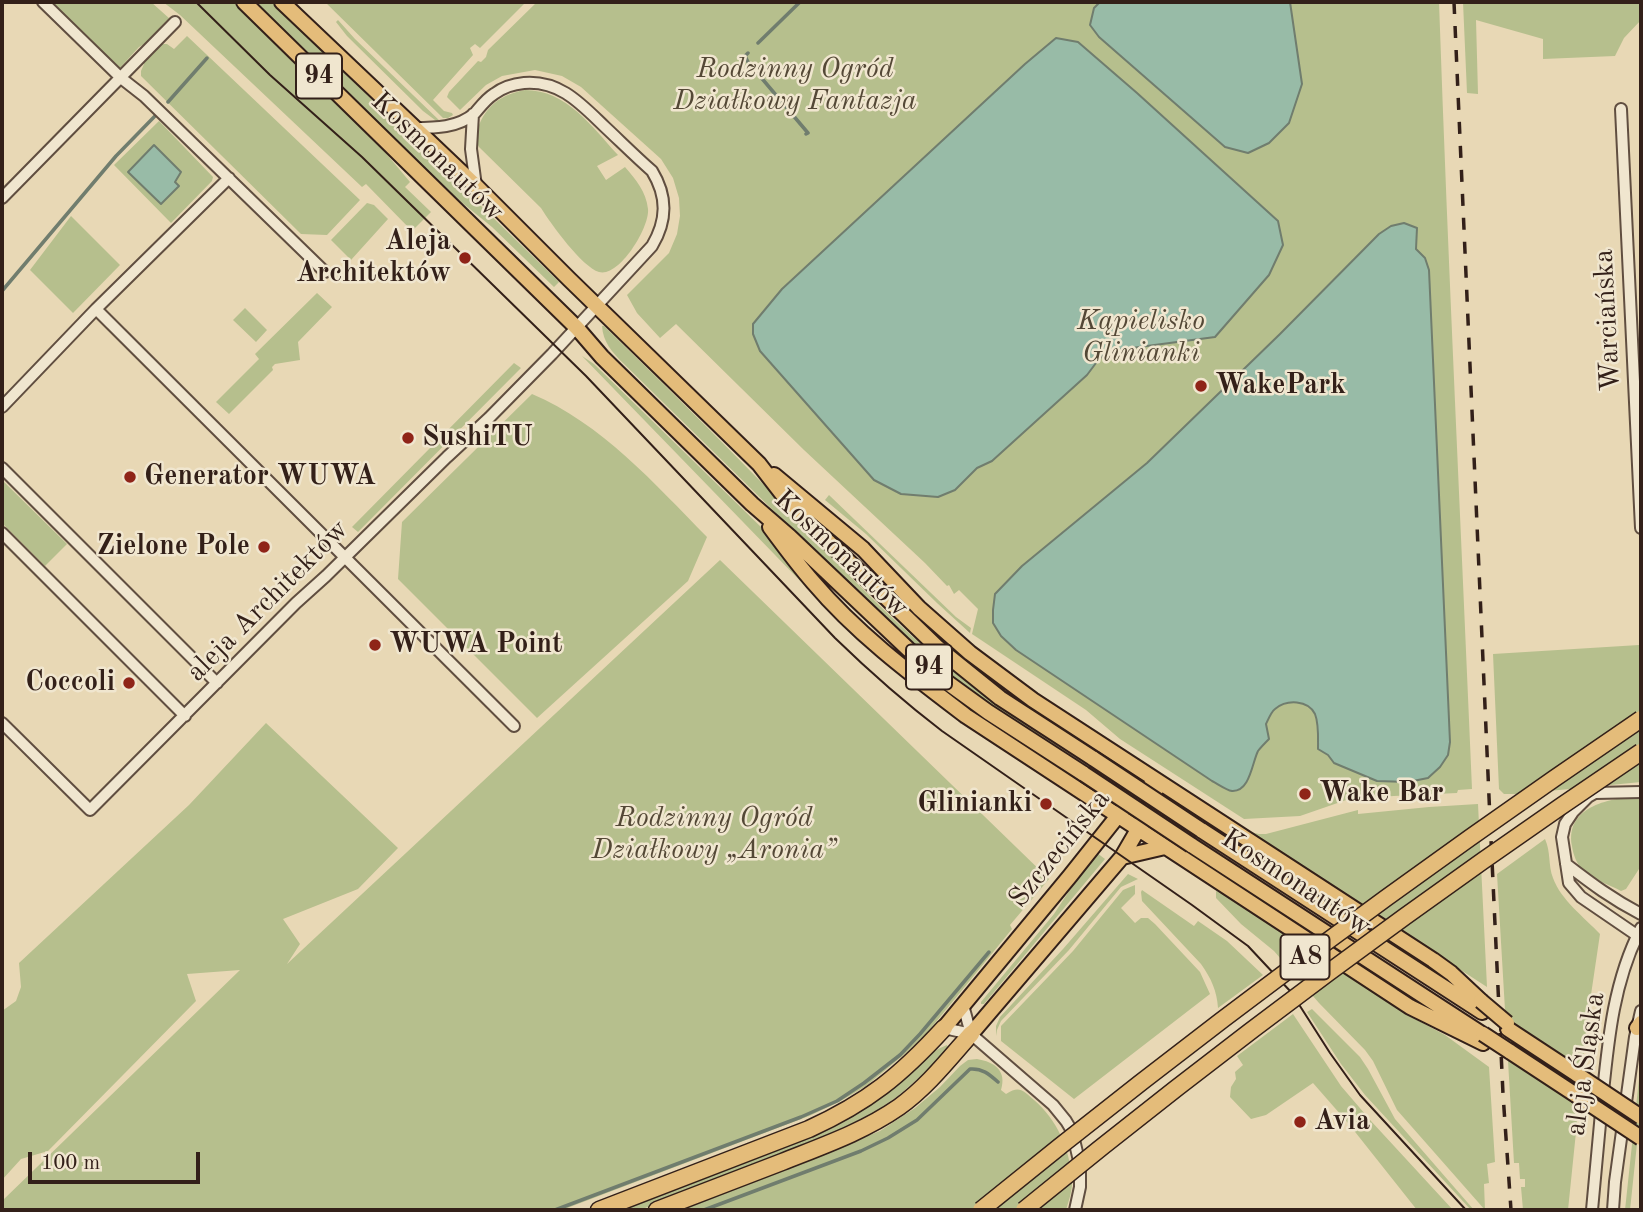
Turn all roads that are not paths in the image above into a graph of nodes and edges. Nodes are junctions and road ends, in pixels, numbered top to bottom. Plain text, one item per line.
1 (43, 2) edge
2 (244, 2) edge
3 (282, 2) edge
4 (175, 22) dead end
5 (121, 78) junction
6 (1621, 109) dead end
7 (473, 114) junction
8 (414, 128) junction
9 (229, 178) junction
10 (476, 186) junction
11 (2, 198) edge
12 (325, 272) dead end
13 (597, 306) junction
14 (96, 309) junction
15 (577, 328) junction
16 (1638, 396) edge
17 (2, 407) edge
18 (759, 464) junction
19 (2, 468) edge
20 (752, 504) junction
21 (1641, 528) edge
22 (2, 533) edge
23 (346, 557) junction
24 (217, 683) junction
25 (185, 716) junction
26 (1641, 719) edge
27 (2, 723) edge
28 (514, 726) dead end
29 (1641, 752) edge
30 (1158, 781) junction
31 (1641, 792) edge
32 (1117, 816) junction
33 (1139, 830) junction
34 (1165, 847) junction
35 (1122, 857) junction
36 (1566, 864) junction
37 (1641, 914) edge
38 (1640, 934) edge
39 (964, 1005) junction
40 (1482, 1006) junction
41 (1641, 1012) edge
42 (1639, 1025) edge
43 (944, 1028) junction
44 (971, 1034) junction
45 (1483, 1039) junction
46 (1641, 1117) edge
47 (1641, 1138) edge
48 (599, 1210) edge
49 (657, 1210) edge
50 (981, 1210) edge
51 (1024, 1210) edge
52 (1075, 1210) edge
53 (1592, 1210) edge
54 (1613, 1210) edge

1 - 5 street
2 - 15 main road, Kosmonautów / 94
3 - 8 main road, Kosmonautów / 94
4 - 5 street
5 - 9 street
5 - 11 street
6 - 16 street, Warciańska
7 - 8 street, aleja Architektów
7 - 10 street
7 - 13 street, aleja Architektów
8 - 10 main road, Kosmonautów / 94
9 - 12 street
9 - 14 street
10 - 13 main road, Kosmonautów / 94
13 - 15 street, aleja Architektów
13 - 18 main road, Kosmonautów / 94
14 - 17 street
14 - 23 street
15 - 20 main road, Kosmonautów / 94
15 - 23 street, aleja Architektów
16 - 21 street, Warciańska
18 - 30 main road
18 - 40 main road, Kosmonautów / 94, bridge
19 - 24 street
20 - 32 main road
20 - 45 main road, Kosmonautów / 94, bridge
22 - 25 street
23 - 24 street, aleja Architektów
23 - 28 street
24 - 25 street, aleja Architektów
25 - 27 street, aleja Architektów
26 - 50 highway, A8, bridge
29 - 51 highway, A8, bridge
30 - 32 main road, Szczecińska
30 - 33 main road, Szczecińska
30 - 40 main road
31 - 36 street
32 - 33 main road
32 - 39 main road, Szczecińska
33 - 34 main road
33 - 35 main road, Szczecińska
34 - 35 main road
34 - 45 main road
35 - 44 main road, Szczecińska
36 - 37 street
36 - 38 street
38 - 53 street, aleja Śląska
39 - 43 main road, Szczecińska
39 - 44 street
40 - 46 main road, Kosmonautów / 94, bridge
41 - 42 street, aleja Śląska
42 - 54 street, aleja Śląska
43 - 44 street
43 - 48 highway
44 - 49 highway
44 - 52 street
45 - 47 main road, bridge

